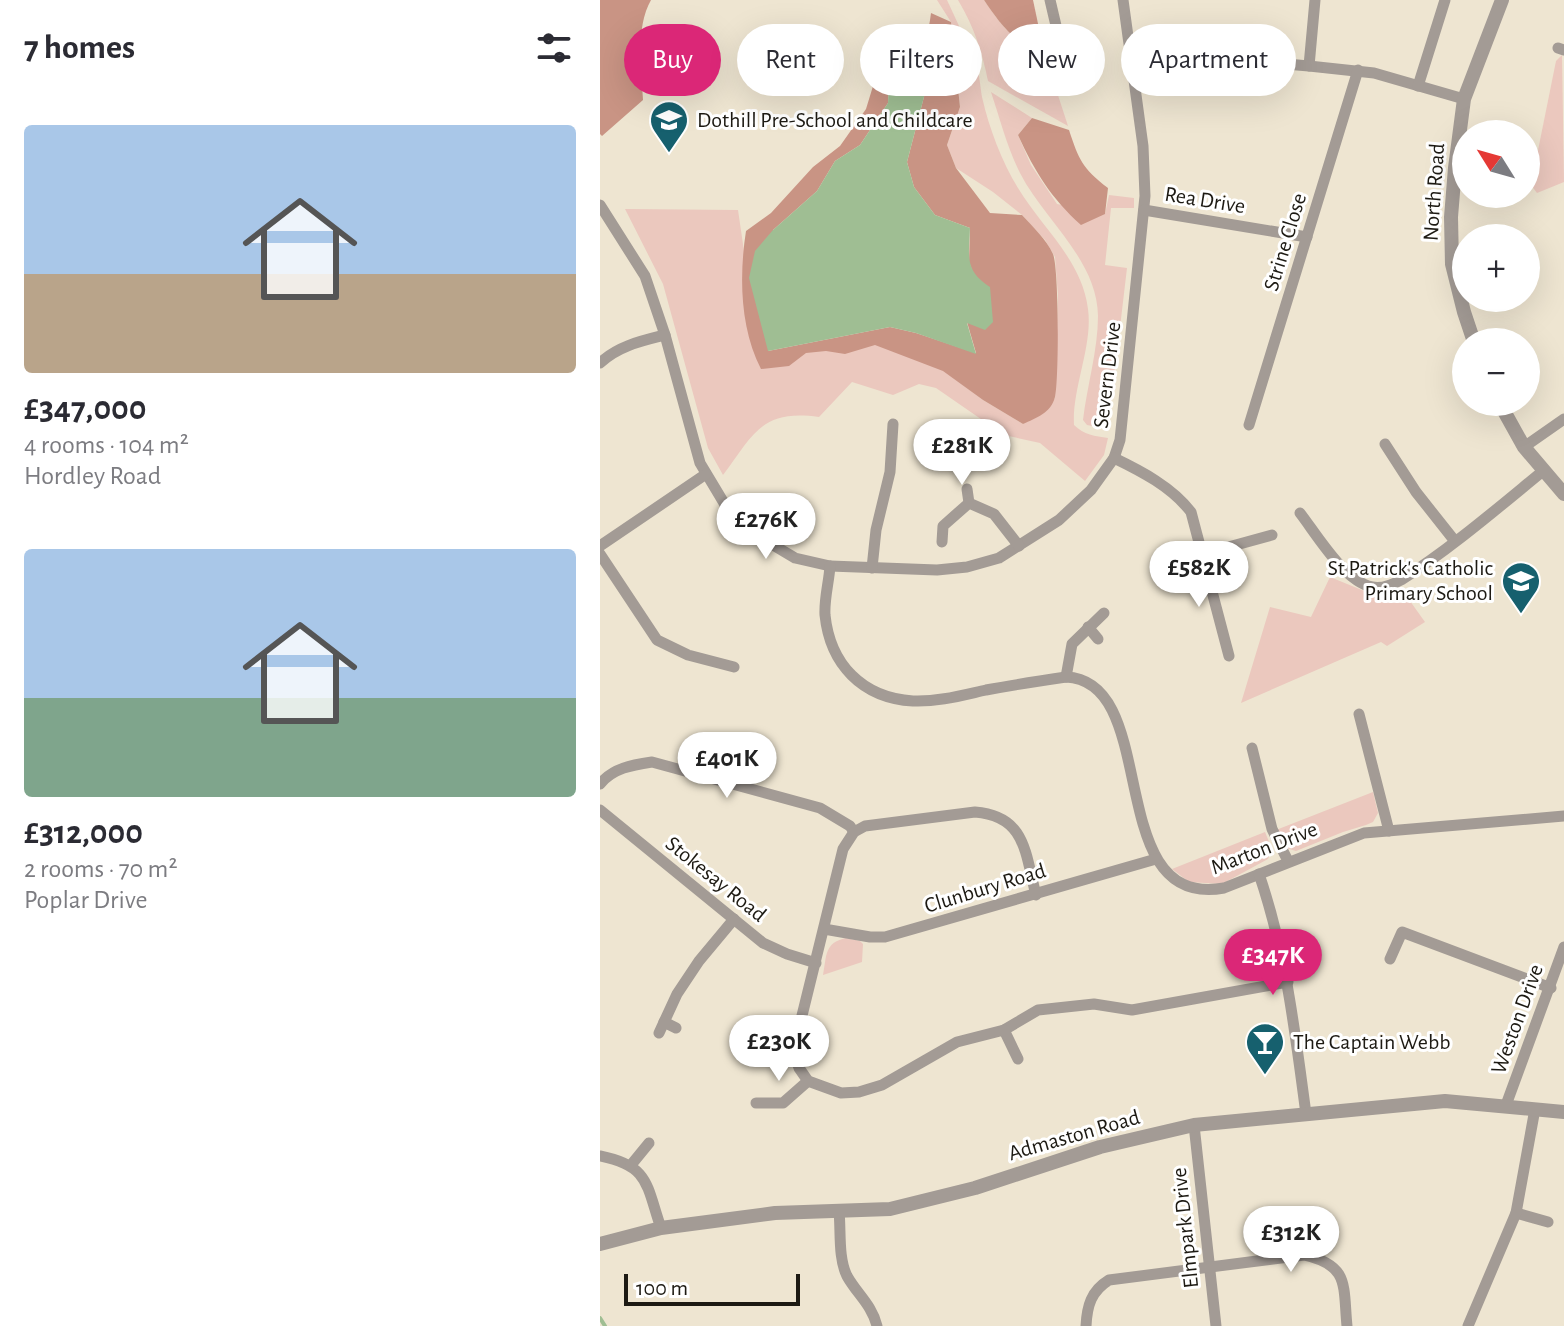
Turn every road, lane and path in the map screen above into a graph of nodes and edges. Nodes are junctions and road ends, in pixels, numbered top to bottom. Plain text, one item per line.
1 (1050, 0) edge
2 (1123, 0) edge
3 (1315, 0) edge
4 (1445, 0) edge
5 (1502, 0) edge
6 (1056, 24) edge
7 (1126, 24) edge
8 (1296, 65) edge
9 (1309, 66) junction
10 (1358, 70) junction
11 (1418, 86) junction
12 (1136, 96) edge
13 (1464, 99) junction
14 (600, 205) edge
15 (1144, 210) junction
16 (1307, 237) junction
17 (1469, 328) edge
18 (665, 335) junction
19 (600, 363) edge
20 (1507, 416) edge
21 (1564, 419) edge
22 (893, 424) dead end
23 (1249, 425) dead end
24 (1385, 444) dead end
25 (1524, 447) junction
26 (1114, 458) junction
27 (1543, 471) junction
28 (706, 474) junction
29 (967, 489) dead end
30 (1564, 494) edge
31 (969, 503) junction
32 (1300, 513) dead end
33 (1272, 535) dead end
34 (1454, 540) junction
35 (942, 542) dead end
36 (600, 546) edge
37 (1019, 546) junction
38 (600, 554) edge
39 (1203, 554) junction
40 (830, 566) junction
41 (872, 568) junction
42 (1104, 613) dead end
43 (1088, 627) junction
44 (1098, 639) dead end
45 (1229, 656) dead end
46 (734, 667) dead end
47 (1066, 677) junction
48 (1359, 714) dead end
49 (1252, 748) dead end
50 (600, 784) edge
51 (600, 810) edge
52 (1564, 816) edge
53 (1389, 831) junction
54 (854, 832) junction
55 (1156, 859) junction
56 (1288, 861) junction
57 (1259, 874) junction
58 (1036, 895) junction
59 (734, 919) junction
60 (824, 929) junction
61 (1564, 947) edge
62 (1390, 959) dead end
63 (816, 963) junction
64 (1288, 982) junction
65 (1551, 988) junction
66 (676, 1028) dead end
67 (1004, 1030) junction
68 (1018, 1059) dead end
69 (808, 1081) junction
70 (756, 1103) dead end
71 (1506, 1105) junction
72 (1535, 1109) junction
73 (1564, 1112) edge
74 (1306, 1114) junction
75 (1194, 1125) junction
76 (649, 1143) dead end
77 (600, 1156) edge
78 (631, 1165) junction
79 (839, 1211) junction
80 (1516, 1213) junction
81 (1548, 1222) dead end
82 (661, 1228) junction
83 (600, 1244) edge
84 (1208, 1267) junction
85 (877, 1326) edge
86 (1086, 1326) edge
87 (1216, 1326) edge
88 (1347, 1326) edge
89 (1468, 1326) edge

1 - 6 street
2 - 7 street, Severn Drive
3 - 9 street
4 - 11 street
5 - 13 street, North Road
8 - 9 street
9 - 10 street
10 - 11 street
10 - 16 street, Strine Close
11 - 13 street
12 - 15 street, Severn Drive
13 - 17 street, North Road
14 - 18 street, Severn Drive
15 - 16 street, Rea Drive
15 - 26 street, Severn Drive
16 - 23 street, Strine Close
18 - 19 street
18 - 28 street, Severn Drive
20 - 25 street
21 - 25 street
22 - 41 street
24 - 34 street
25 - 27 street
26 - 37 street, Severn Drive
26 - 39 street
27 - 30 street
27 - 34 street
28 - 36 street
28 - 40 street, Severn Drive
29 - 31 street
31 - 35 street
31 - 37 street
32 - 34 street
33 - 39 street
37 - 41 street, Severn Drive
38 - 46 street
39 - 45 street
40 - 41 street, Severn Drive
40 - 47 street
42 - 43 street
43 - 44 street
43 - 47 street
47 - 55 street
48 - 53 street
49 - 56 street
50 - 54 street
51 - 59 street, Stokesay Road
52 - 53 street, Marton Drive
53 - 56 street, Marton Drive
54 - 58 street
54 - 60 street
55 - 57 street, Marton Drive
55 - 58 street, Clunbury Road
56 - 57 street, Marton Drive
57 - 64 street
58 - 60 street, Clunbury Road
59 - 63 street, Stokesay Road
59 - 66 street
60 - 63 street
61 - 65 street, Weston Drive
62 - 65 street
63 - 69 street
64 - 67 street
64 - 74 street
65 - 71 street, Weston Drive
67 - 68 street
67 - 69 street
69 - 70 street
71 - 72 street, Admaston Road
71 - 74 street, Admaston Road
72 - 73 street, Admaston Road
72 - 80 street
74 - 75 street, Admaston Road
75 - 79 street, Admaston Road
75 - 84 street, Elmpark Drive
76 - 78 street
77 - 78 street
78 - 82 street
79 - 82 street, Admaston Road
79 - 85 street
80 - 81 street
80 - 89 street
82 - 83 street, Admaston Road
84 - 86 street
84 - 87 street, Elmpark Drive
84 - 88 street

